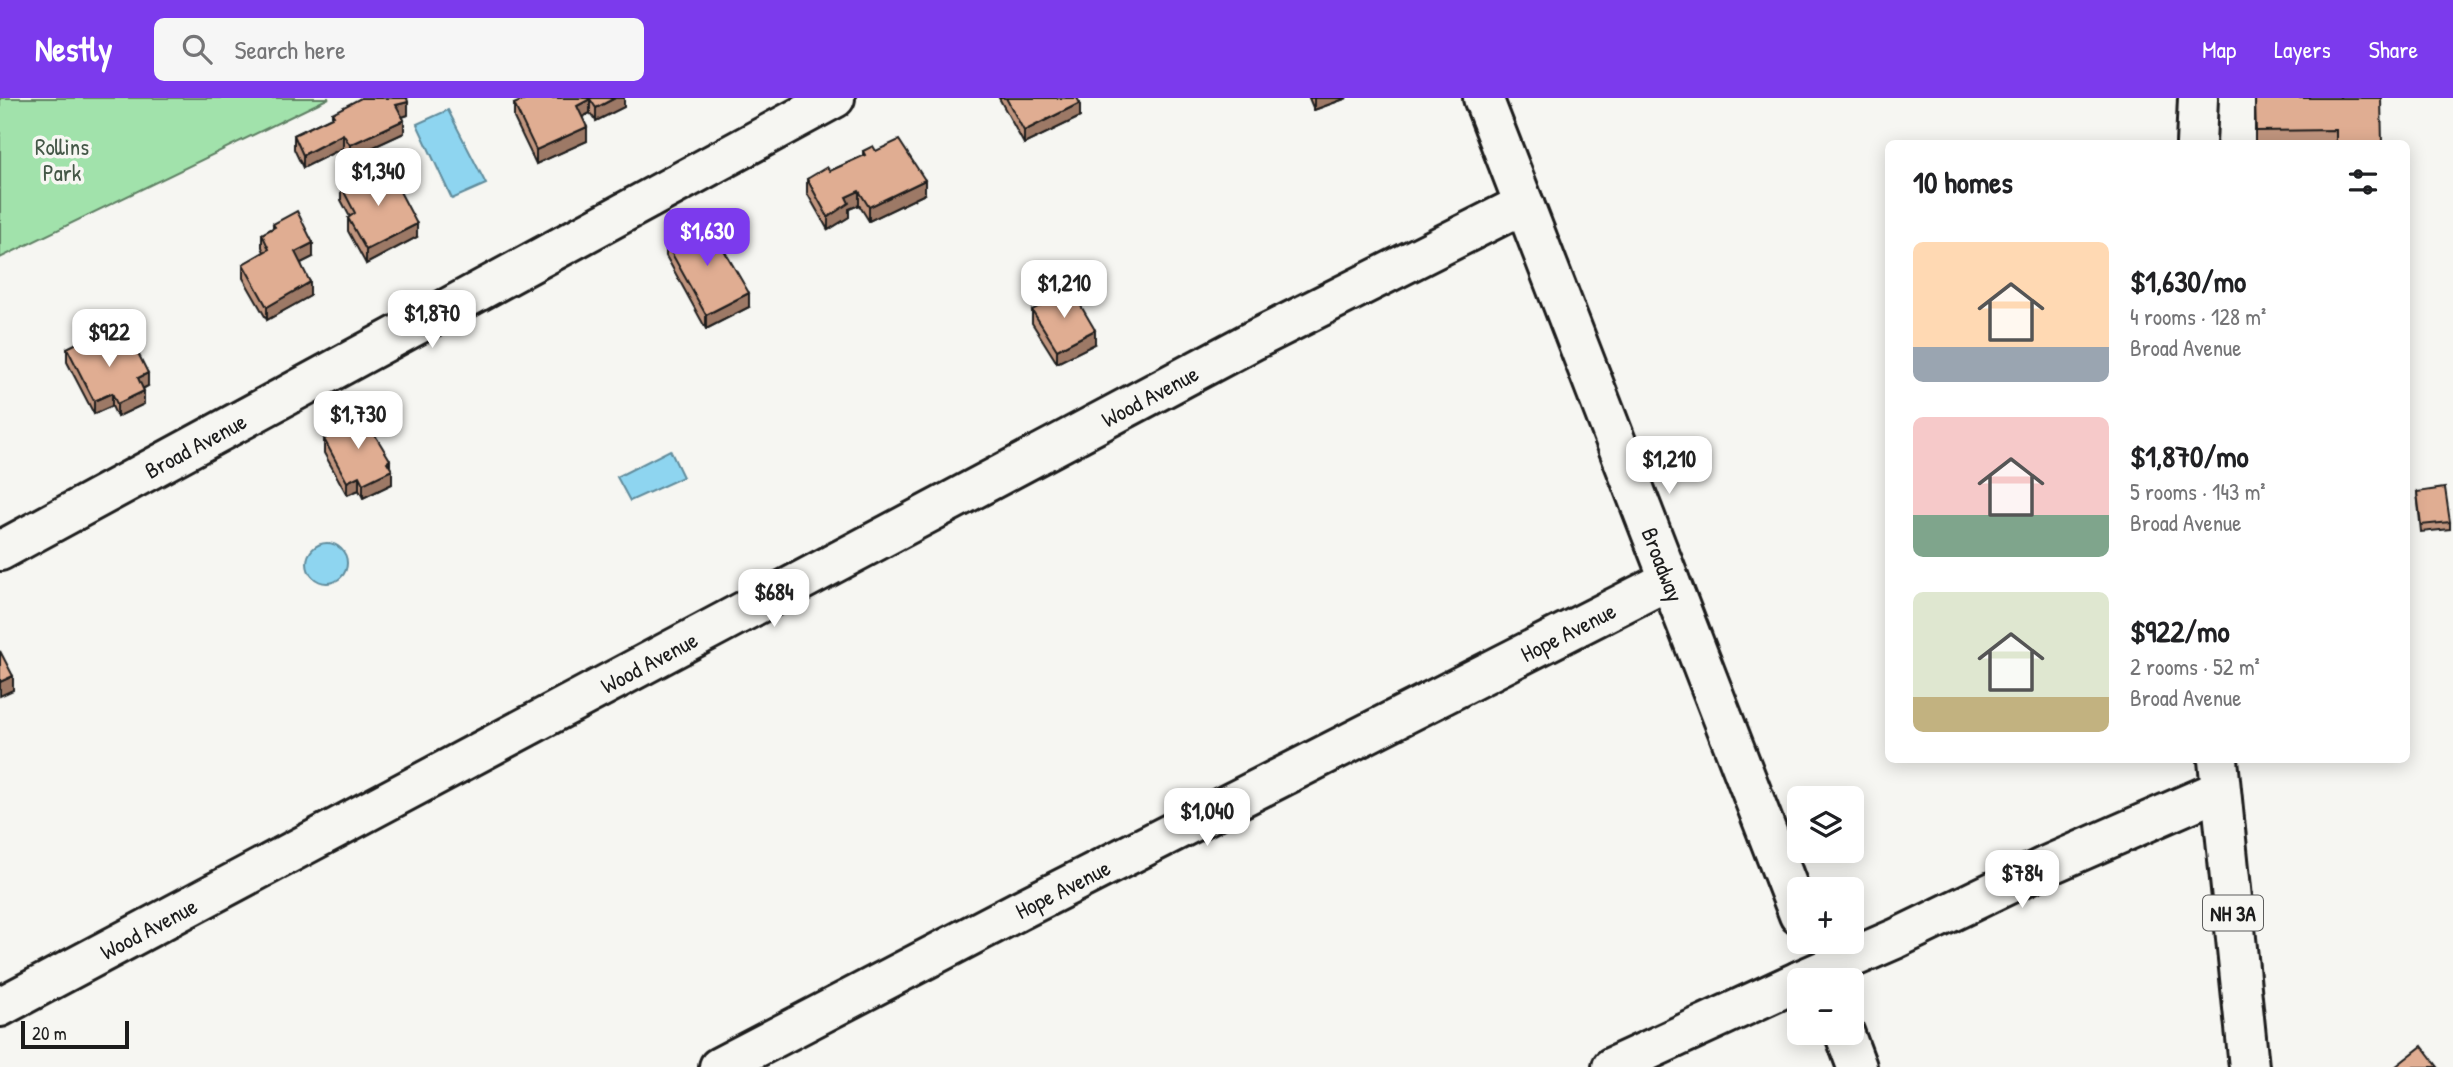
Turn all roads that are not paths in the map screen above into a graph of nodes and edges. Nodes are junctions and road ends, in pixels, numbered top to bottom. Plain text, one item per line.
1 (835, 98) edge
2 (1483, 98) edge
3 (2198, 98) edge
4 (2196, 140) edge
5 (1524, 204) junction
6 (0, 551) edge
7 (1669, 580) junction
8 (2219, 775) edge
9 (1787, 884) edge
10 (1819, 968) edge
11 (1787, 983) edge
12 (0, 1007) edge
13 (1849, 1045) edge
14 (719, 1067) edge
15 (1612, 1067) edge
16 (1857, 1067) edge
17 (2249, 1067) edge

1 - 6 street, Broad Avenue
2 - 5 street, Broadway
3 - 4 street
5 - 7 street, Broadway
5 - 12 street, Wood Avenue
7 - 9 street, Broadway
7 - 14 street, Hope Avenue
8 - 10 street
8 - 17 street, NH 3A
11 - 15 street
13 - 16 street

